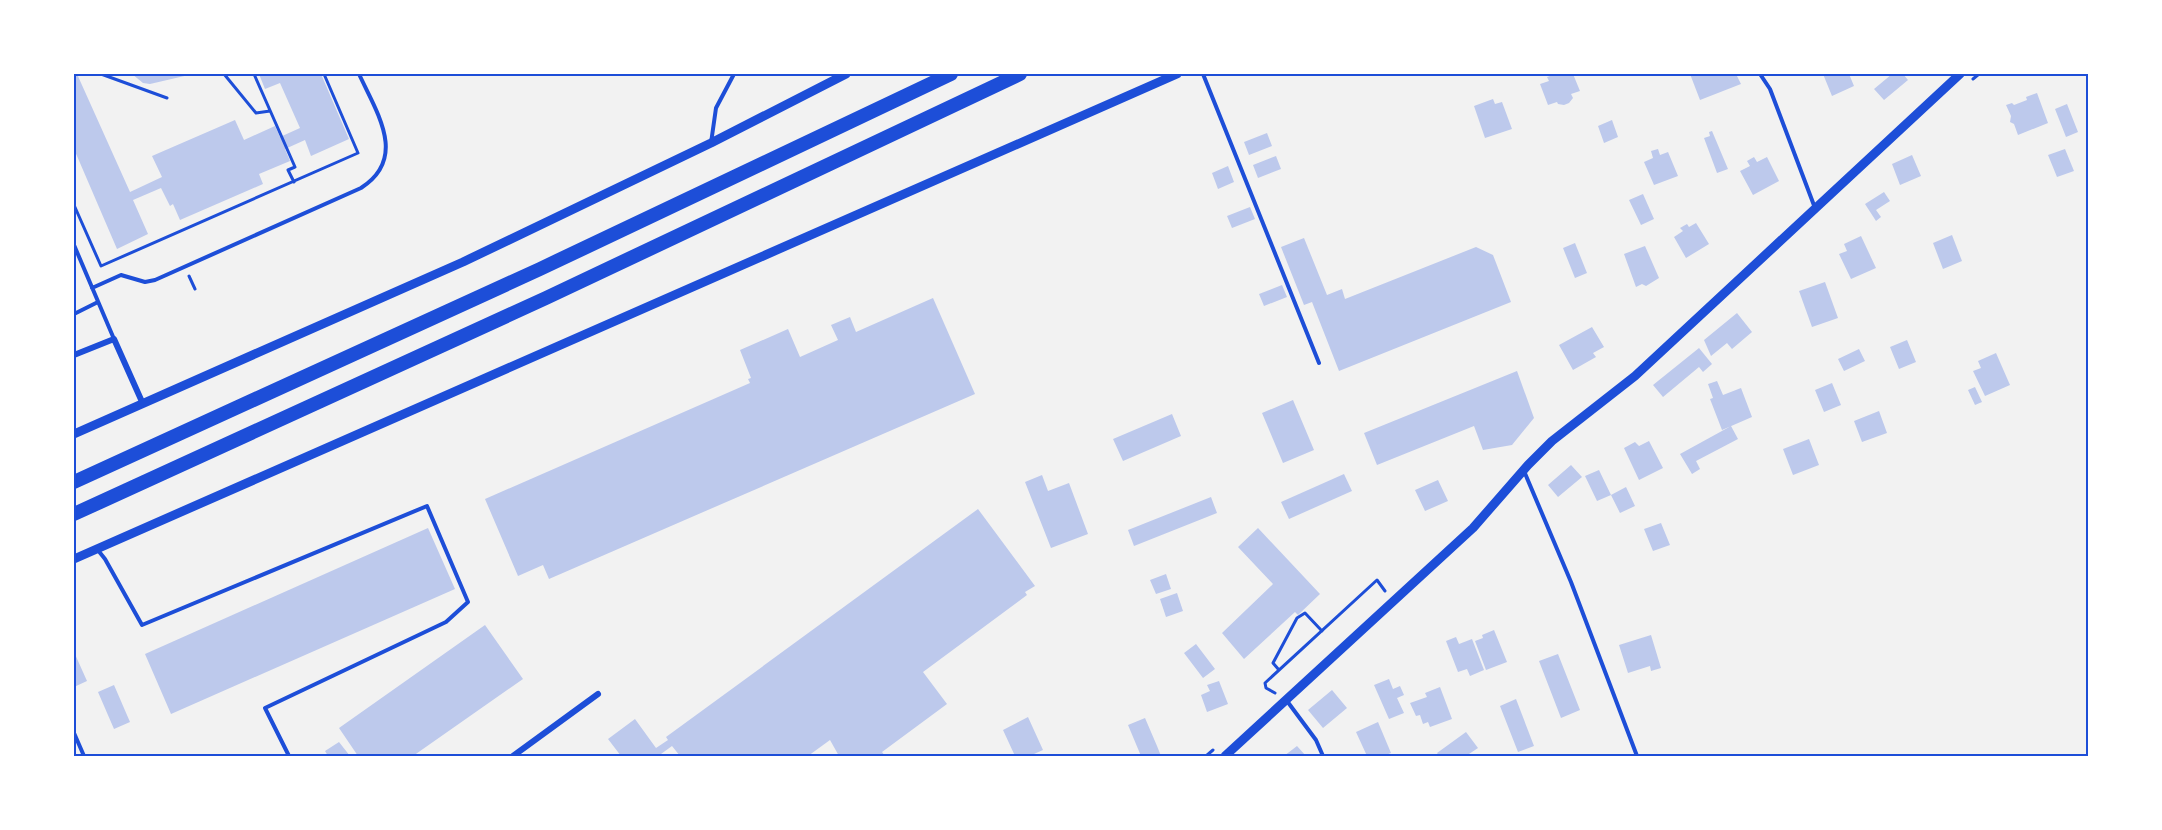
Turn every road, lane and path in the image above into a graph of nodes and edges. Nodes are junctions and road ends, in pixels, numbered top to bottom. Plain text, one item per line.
1 (101, 74) edge
2 (224, 74) edge
3 (254, 74) edge
4 (324, 74) edge
5 (360, 74) edge
6 (734, 74) edge
7 (846, 74) edge
8 (951, 74) edge
9 (1020, 74) edge
10 (1177, 74) edge
11 (1203, 74) edge
12 (1760, 74) edge
13 (1960, 74) edge
14 (167, 98) dead end
15 (270, 111) junction
16 (711, 143) junction
17 (294, 182) junction
18 (74, 205) edge
19 (1815, 209) junction
20 (74, 245) edge
21 (92, 288) junction
22 (98, 302) junction
23 (74, 314) edge
24 (114, 339) junction
25 (74, 356) edge
26 (1319, 363) dead end
27 (143, 404) junction
28 (74, 434) edge
29 (1524, 470) junction
30 (74, 482) edge
31 (74, 514) edge
32 (97, 548) junction
33 (74, 559) edge
34 (1390, 587) dead end
35 (1322, 631) junction
36 (1279, 670) junction
37 (1276, 692) dead end
38 (598, 694) dead end
39 (1286, 700) junction
40 (74, 733) edge
41 (84, 756) edge
42 (288, 756) edge
43 (513, 756) edge
44 (1225, 756) edge
45 (1323, 756) edge
46 (1637, 756) edge

1 - 14 path
2 - 15 path
3 - 15 path
4 - 17 path
5 - 21 lane
6 - 16 lane
7 - 16 street
8 - 30 highway
9 - 31 highway
10 - 32 street
11 - 26 lane
12 - 19 lane
13 - 19 street
15 - 17 path
16 - 27 street
17 - 18 path
19 - 29 street
20 - 21 lane
21 - 22 lane
22 - 23 lane
22 - 24 lane
24 - 25 street
24 - 27 street
27 - 28 street
29 - 39 street
29 - 46 lane
32 - 33 street
32 - 42 lane
34 - 35 path
35 - 36 path
35 - 36 path
36 - 37 path
38 - 43 street
39 - 44 street
39 - 45 lane
40 - 41 lane

